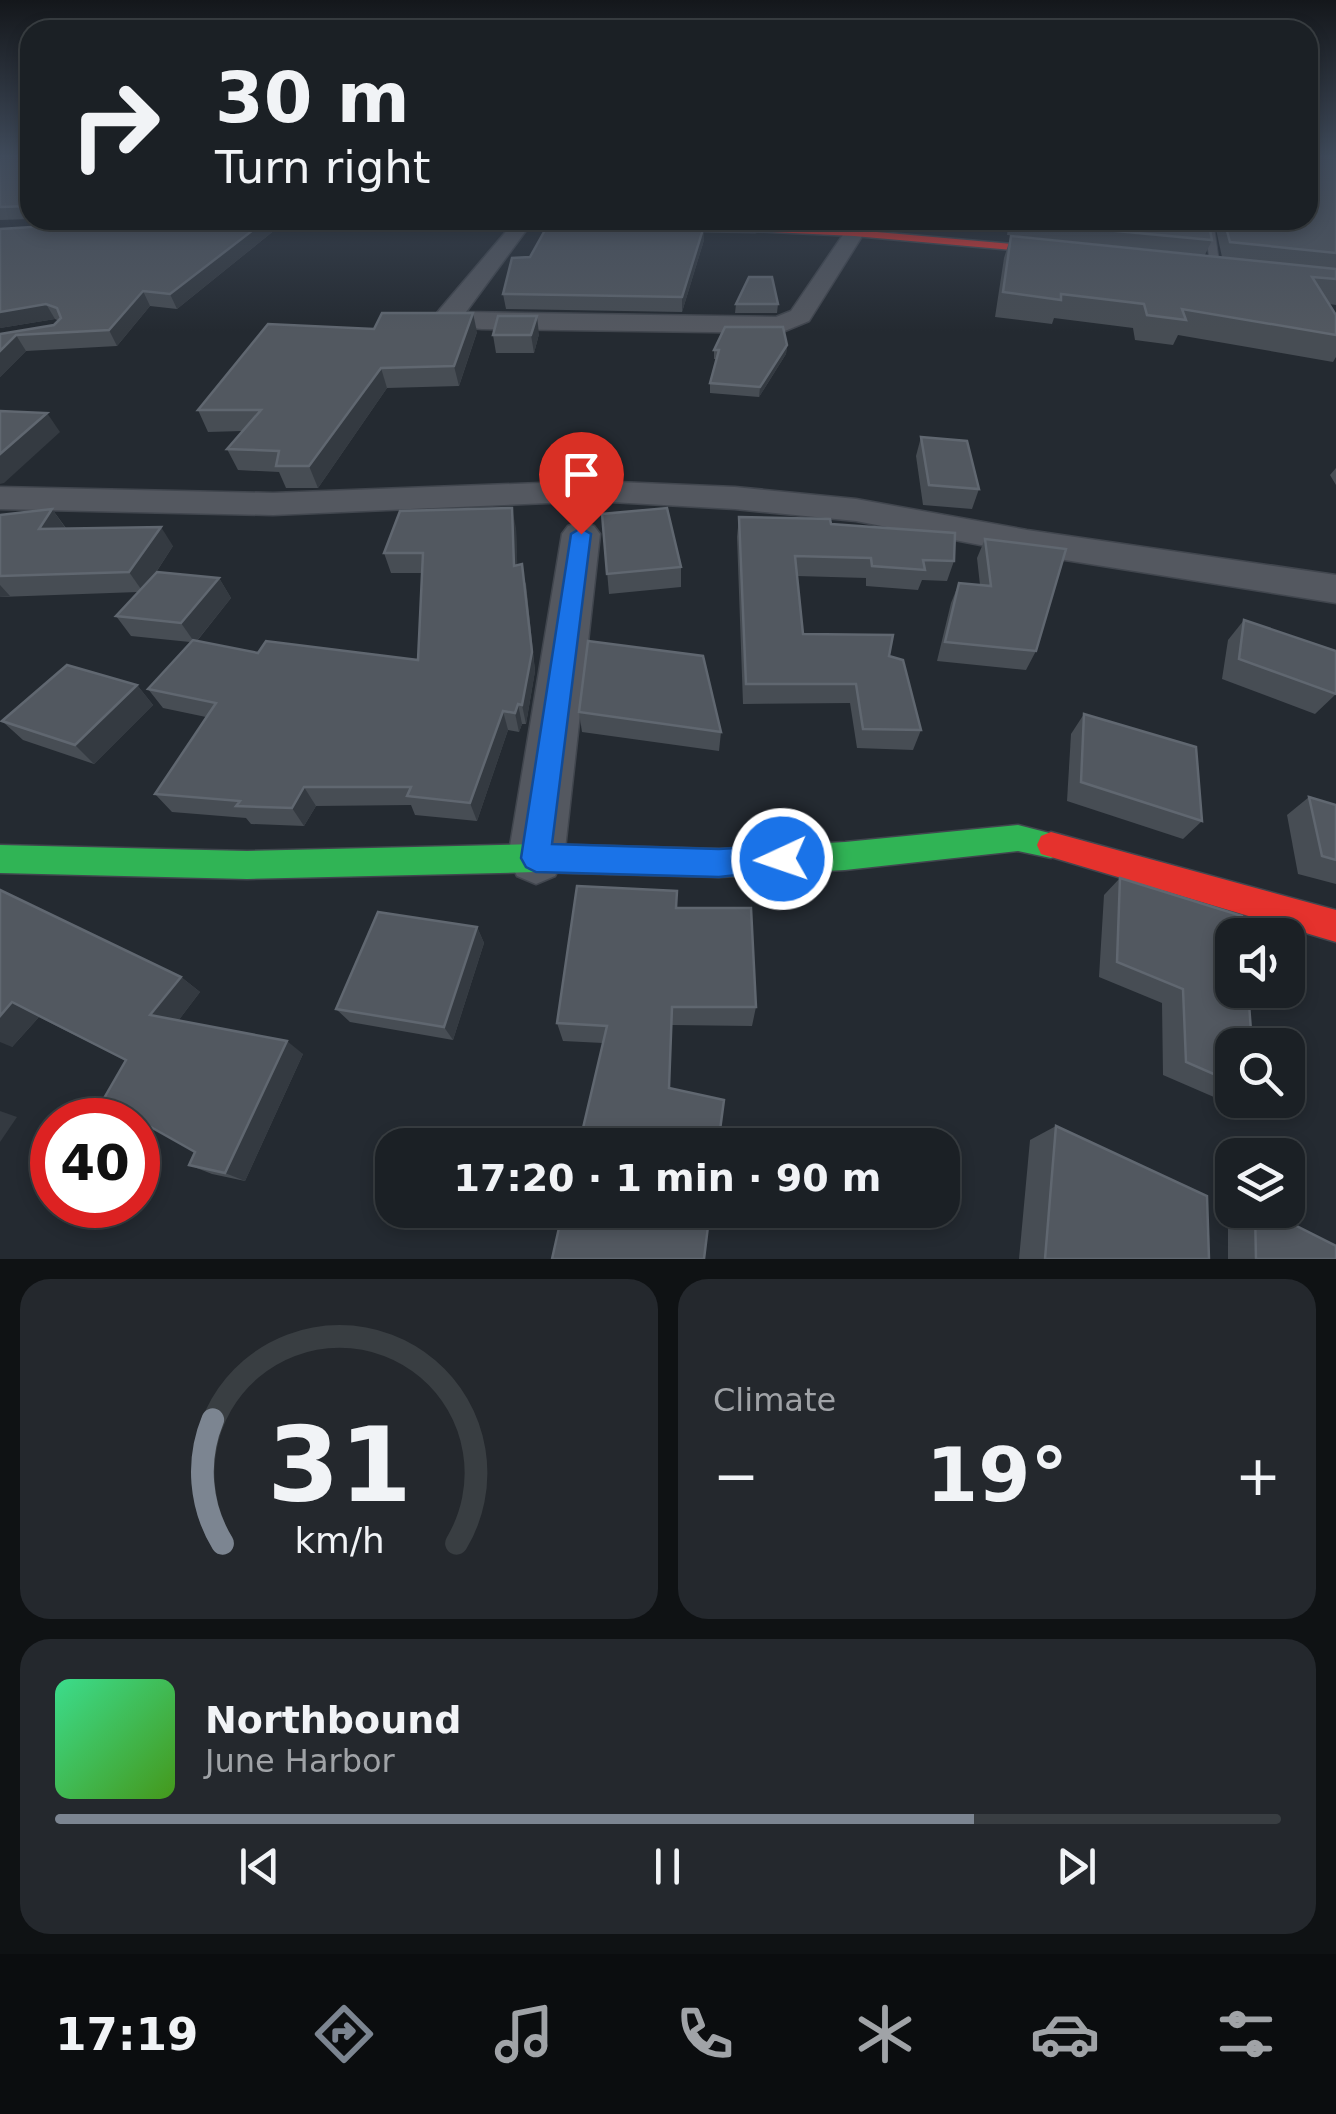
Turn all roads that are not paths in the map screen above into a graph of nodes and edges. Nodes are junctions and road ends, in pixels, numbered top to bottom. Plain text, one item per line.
1 (516, 230) edge
2 (795, 230) edge
3 (1210, 230) edge
4 (854, 233) junction
5 (1106, 256) edge
6 (1216, 267) edge
7 (0, 498) edge
8 (581, 534) dead end
9 (1336, 589) edge
10 (536, 858) junction
11 (0, 859) edge
12 (1336, 926) edge

1 - 4 street
2 - 4 street
3 - 6 lane
4 - 5 street
7 - 9 street
8 - 10 street
10 - 11 street
10 - 12 street

